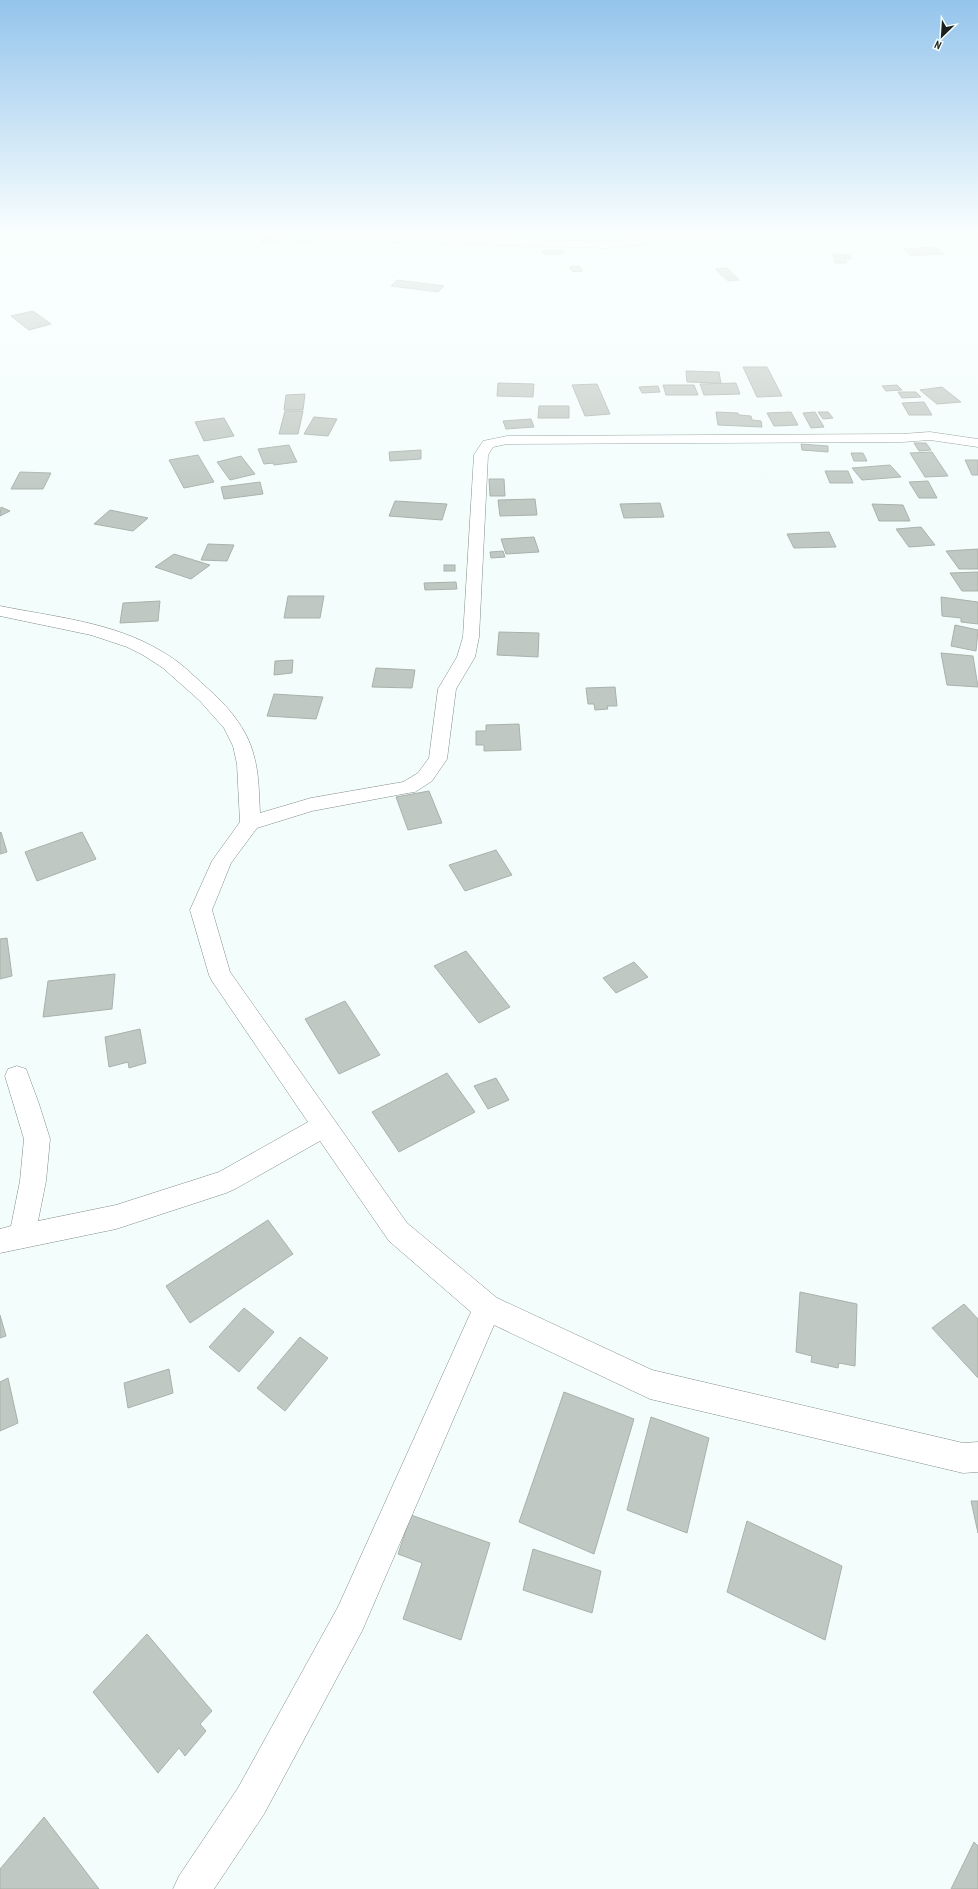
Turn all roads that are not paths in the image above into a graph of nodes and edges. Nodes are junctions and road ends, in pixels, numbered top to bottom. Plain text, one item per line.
1 (978, 443) edge
2 (0, 611) edge
3 (250, 823) junction
4 (17, 1076) dead end
5 (324, 1126) junction
6 (11, 1239) edge
7 (487, 1308) junction
8 (978, 1457) edge
9 (192, 1889) edge

1 - 3 street
2 - 3 street
3 - 5 street
4 - 6 street
5 - 6 street
5 - 7 street
7 - 8 street
7 - 9 street

